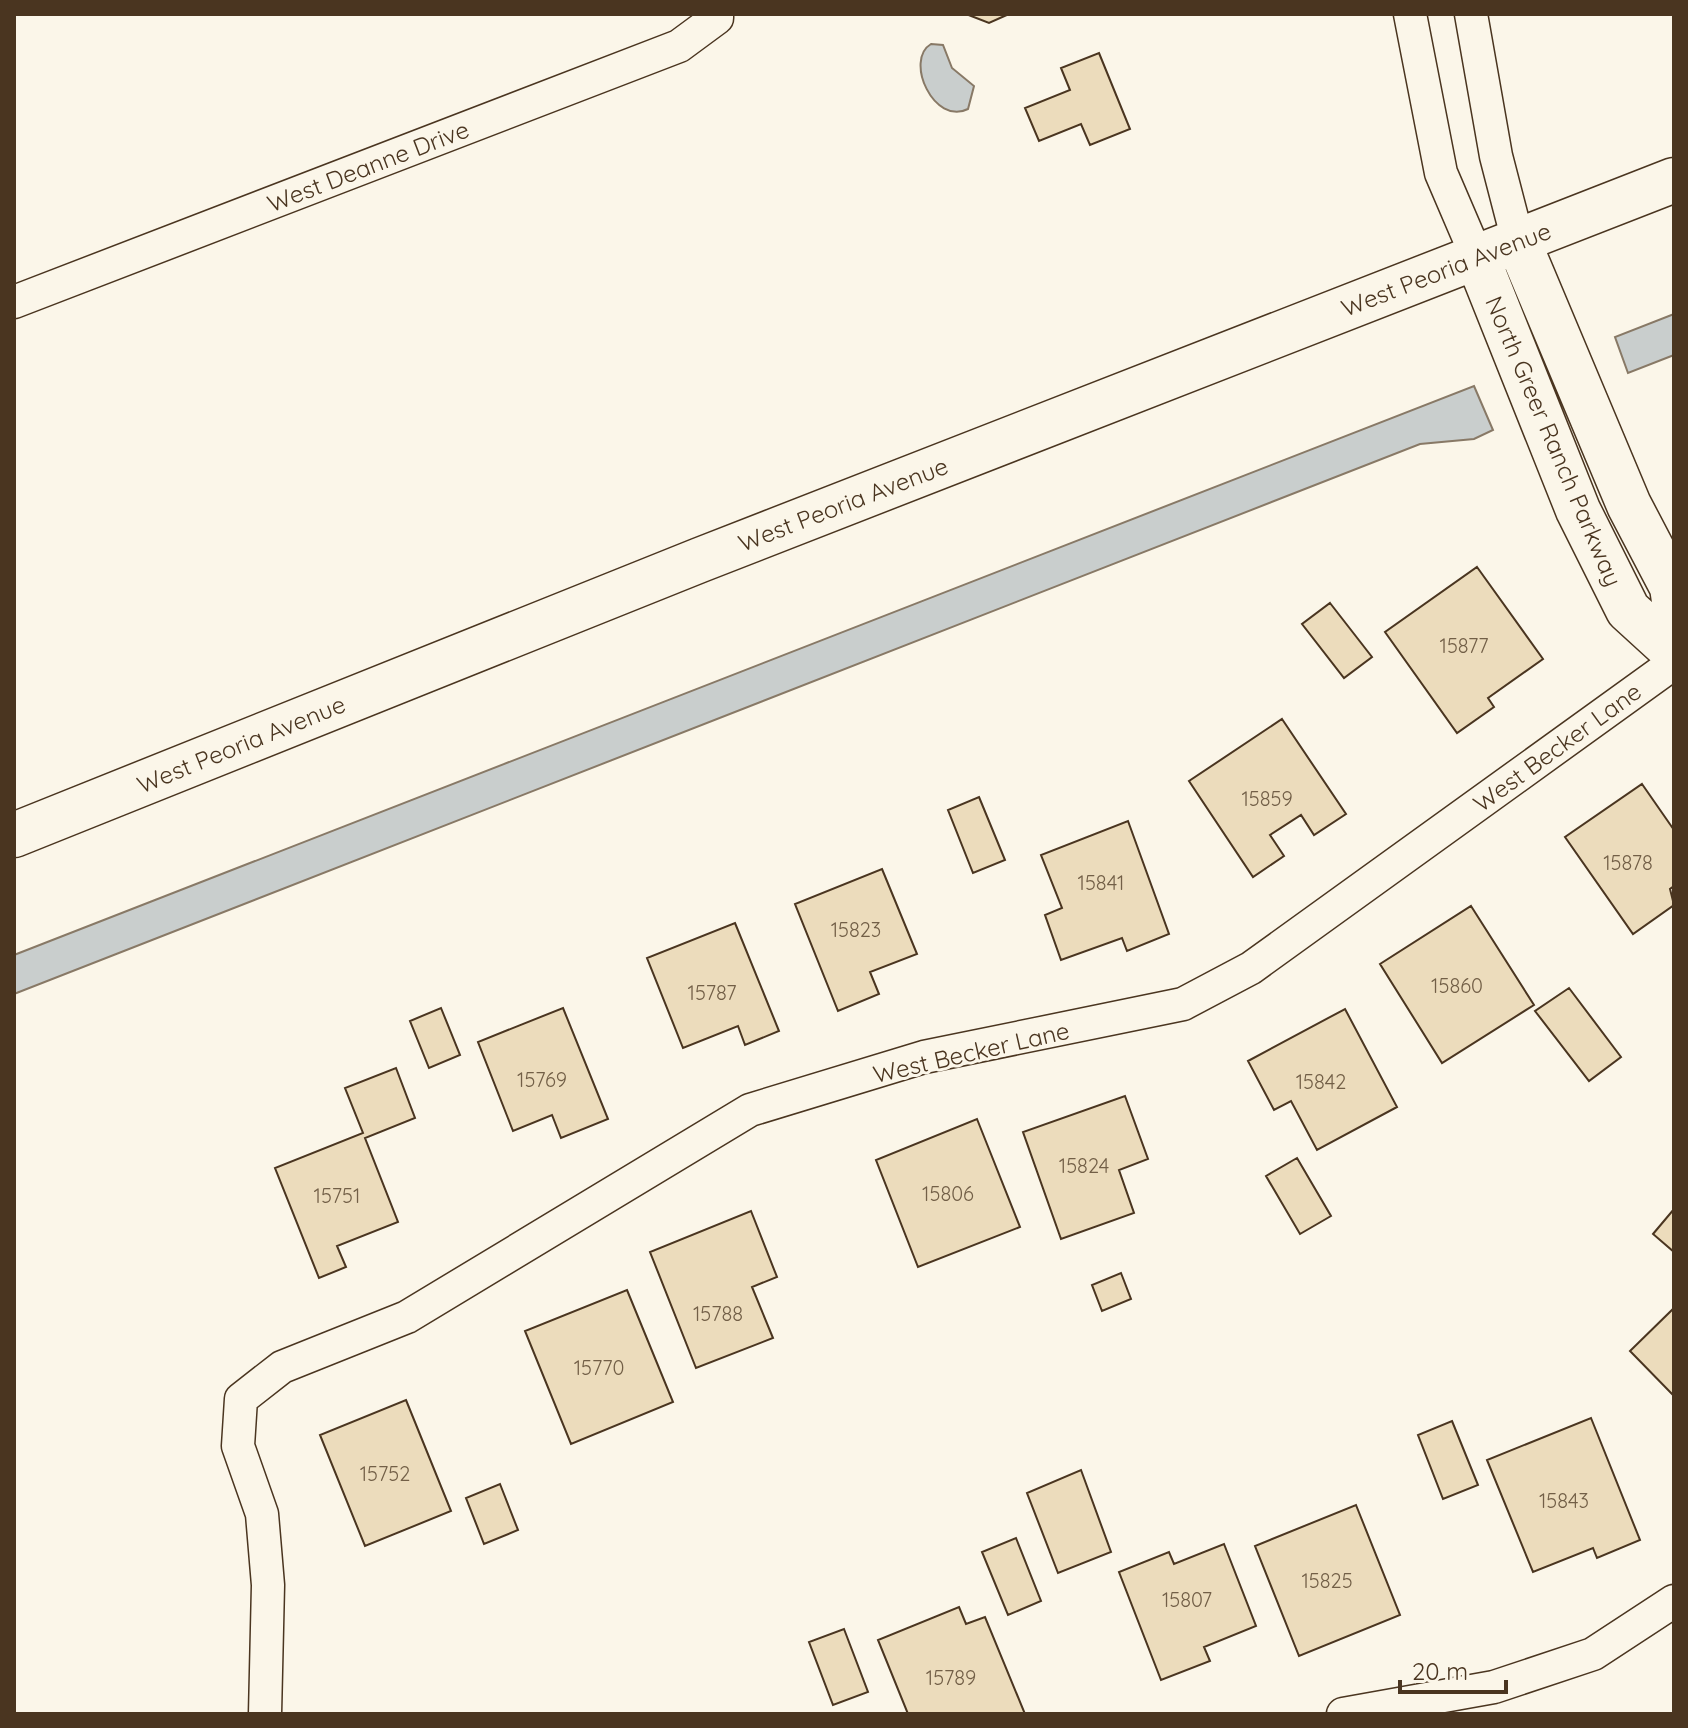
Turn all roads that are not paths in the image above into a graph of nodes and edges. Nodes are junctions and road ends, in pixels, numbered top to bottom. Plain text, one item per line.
1 (1410, 14) edge
2 (1471, 14) edge
3 (717, 16) edge
4 (1674, 180) edge
5 (1518, 241) junction
6 (1477, 257) junction
7 (14, 302) edge
8 (1674, 601) edge
9 (1674, 652) edge
10 (1674, 663) edge
11 (14, 835) edge
12 (1674, 1601) edge
13 (265, 1714) edge
14 (1343, 1714) edge

1 - 6 street
2 - 5 street
3 - 7 street, West Deanne Drive
4 - 5 main road, West Peoria Avenue
5 - 6 main road, West Peoria Avenue
5 - 8 main road, North Greer Ranch Parkway
6 - 9 main road, North Greer Ranch Parkway
6 - 11 main road, West Peoria Avenue
10 - 13 street, West Becker Lane
12 - 14 street

